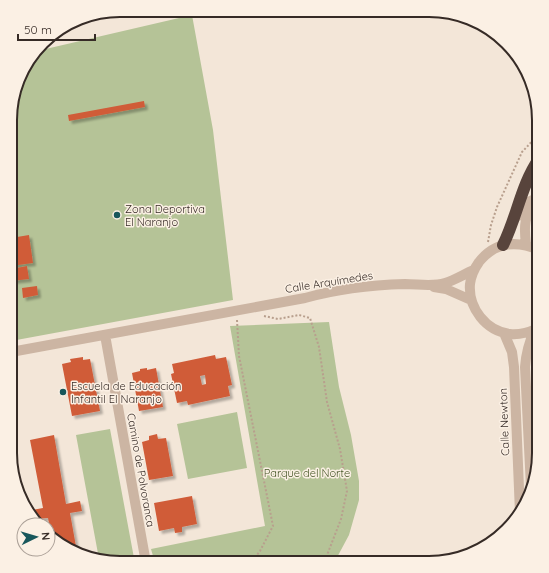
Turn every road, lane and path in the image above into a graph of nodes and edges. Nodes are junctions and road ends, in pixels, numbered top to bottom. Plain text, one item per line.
1 (532, 141) edge
2 (532, 173) edge
3 (532, 200) edge
4 (532, 208) edge
5 (509, 232) junction
6 (526, 244) junction
7 (503, 245) junction
8 (532, 247) edge
9 (486, 253) junction
10 (474, 270) junction
11 (426, 285) junction
12 (471, 300) junction
13 (250, 308) junction
14 (236, 310) junction
15 (532, 329) edge
16 (504, 333) junction
17 (105, 335) junction
18 (532, 336) edge
19 (17, 351) edge
20 (531, 464) edge
21 (520, 501) edge
22 (145, 556) edge
23 (256, 556) edge
24 (327, 556) edge

1 - 9 path
2 - 5 highway
3 - 5 street
4 - 6 street
5 - 7 highway
6 - 7 street
6 - 8 street
7 - 9 street
9 - 10 street
10 - 11 street, Calle Arquímedes
10 - 12 street
11 - 12 street, Calle Arquímedes
11 - 13 street, Calle Arquímedes
12 - 16 street
13 - 14 street, Calle Arquímedes
13 - 24 path
14 - 17 street
14 - 23 path
15 - 16 street
16 - 21 street, Calle Newton
17 - 19 street
17 - 22 street, Camino de Polvoranca
18 - 20 street

